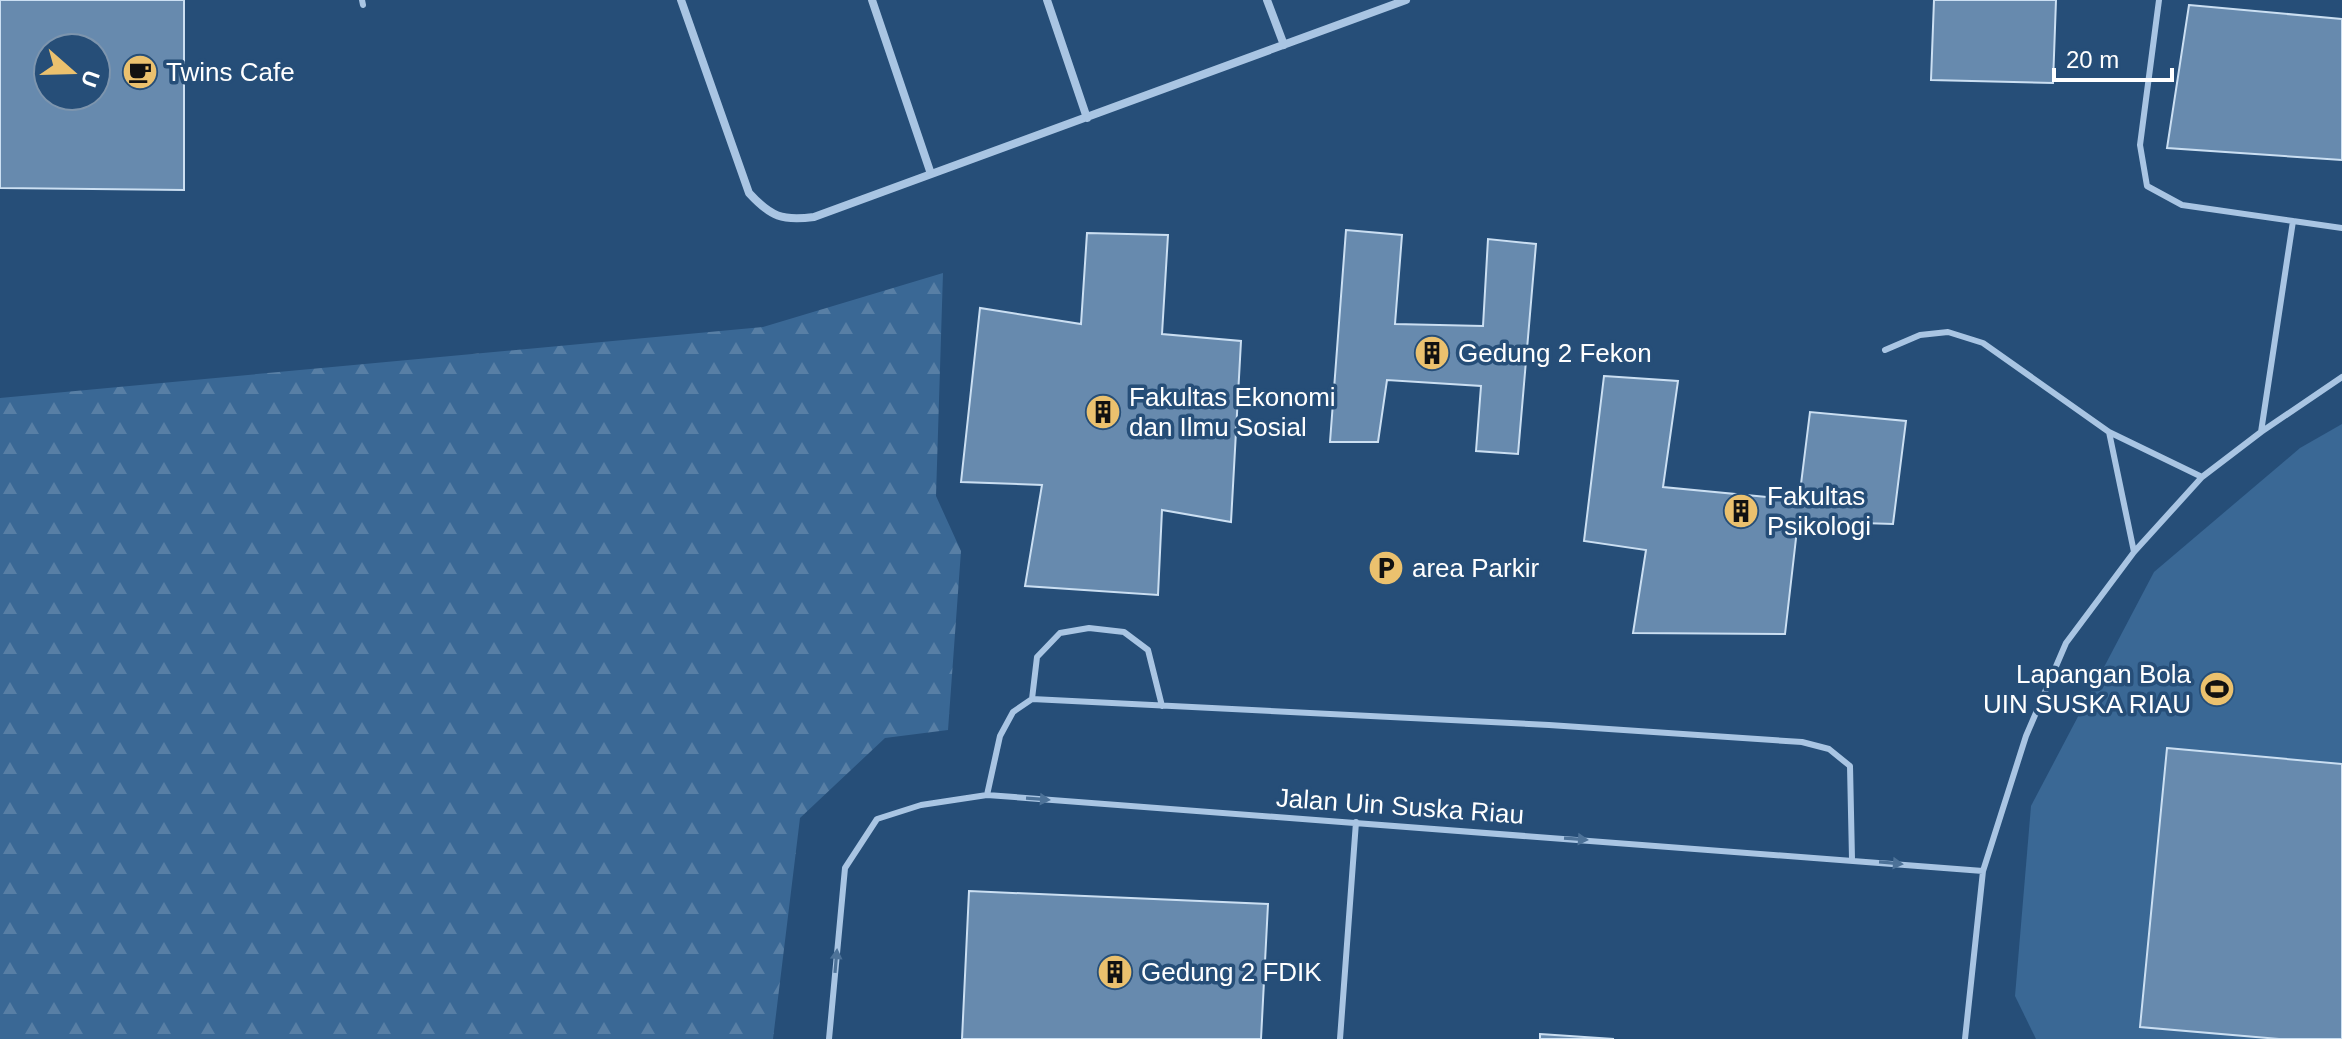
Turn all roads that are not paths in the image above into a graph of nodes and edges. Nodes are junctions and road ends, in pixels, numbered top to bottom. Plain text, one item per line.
1 (681, 0) edge
2 (872, 0) edge
3 (1047, 0) edge
4 (1267, 0) edge
5 (1406, 0) edge
6 (2159, 0) edge
7 (1284, 45) junction
8 (1087, 118) junction
9 (931, 174) junction
10 (2293, 221) junction
11 (2342, 228) edge
12 (1885, 350) dead end
13 (2342, 377) edge
14 (2109, 432) junction
15 (2261, 432) junction
16 (2202, 477) junction
17 (2134, 552) junction
18 (1032, 699) junction
19 (1162, 706) junction
20 (987, 795) junction
21 (1356, 822) junction
22 (1852, 859) junction
23 (1983, 871) junction
24 (829, 1039) edge
25 (1340, 1039) edge
26 (1965, 1039) edge

1 - 9 street
2 - 9 street
3 - 8 street
4 - 7 street
5 - 7 street
6 - 10 lane
7 - 8 street
8 - 9 street
10 - 11 lane
10 - 15 lane
12 - 14 lane
13 - 15 lane
14 - 16 lane
14 - 17 lane
15 - 16 lane
16 - 17 lane
17 - 23 lane
18 - 19 lane
18 - 19 lane
18 - 20 lane
19 - 22 lane
20 -> 21 lane, Jalan Uin Suska Riau
24 -> 20 lane, Jalan Uin Suska Riau
21 -> 22 lane, Jalan Uin Suska Riau
21 - 25 lane
22 -> 23 lane, Jalan Uin Suska Riau
23 - 26 lane

